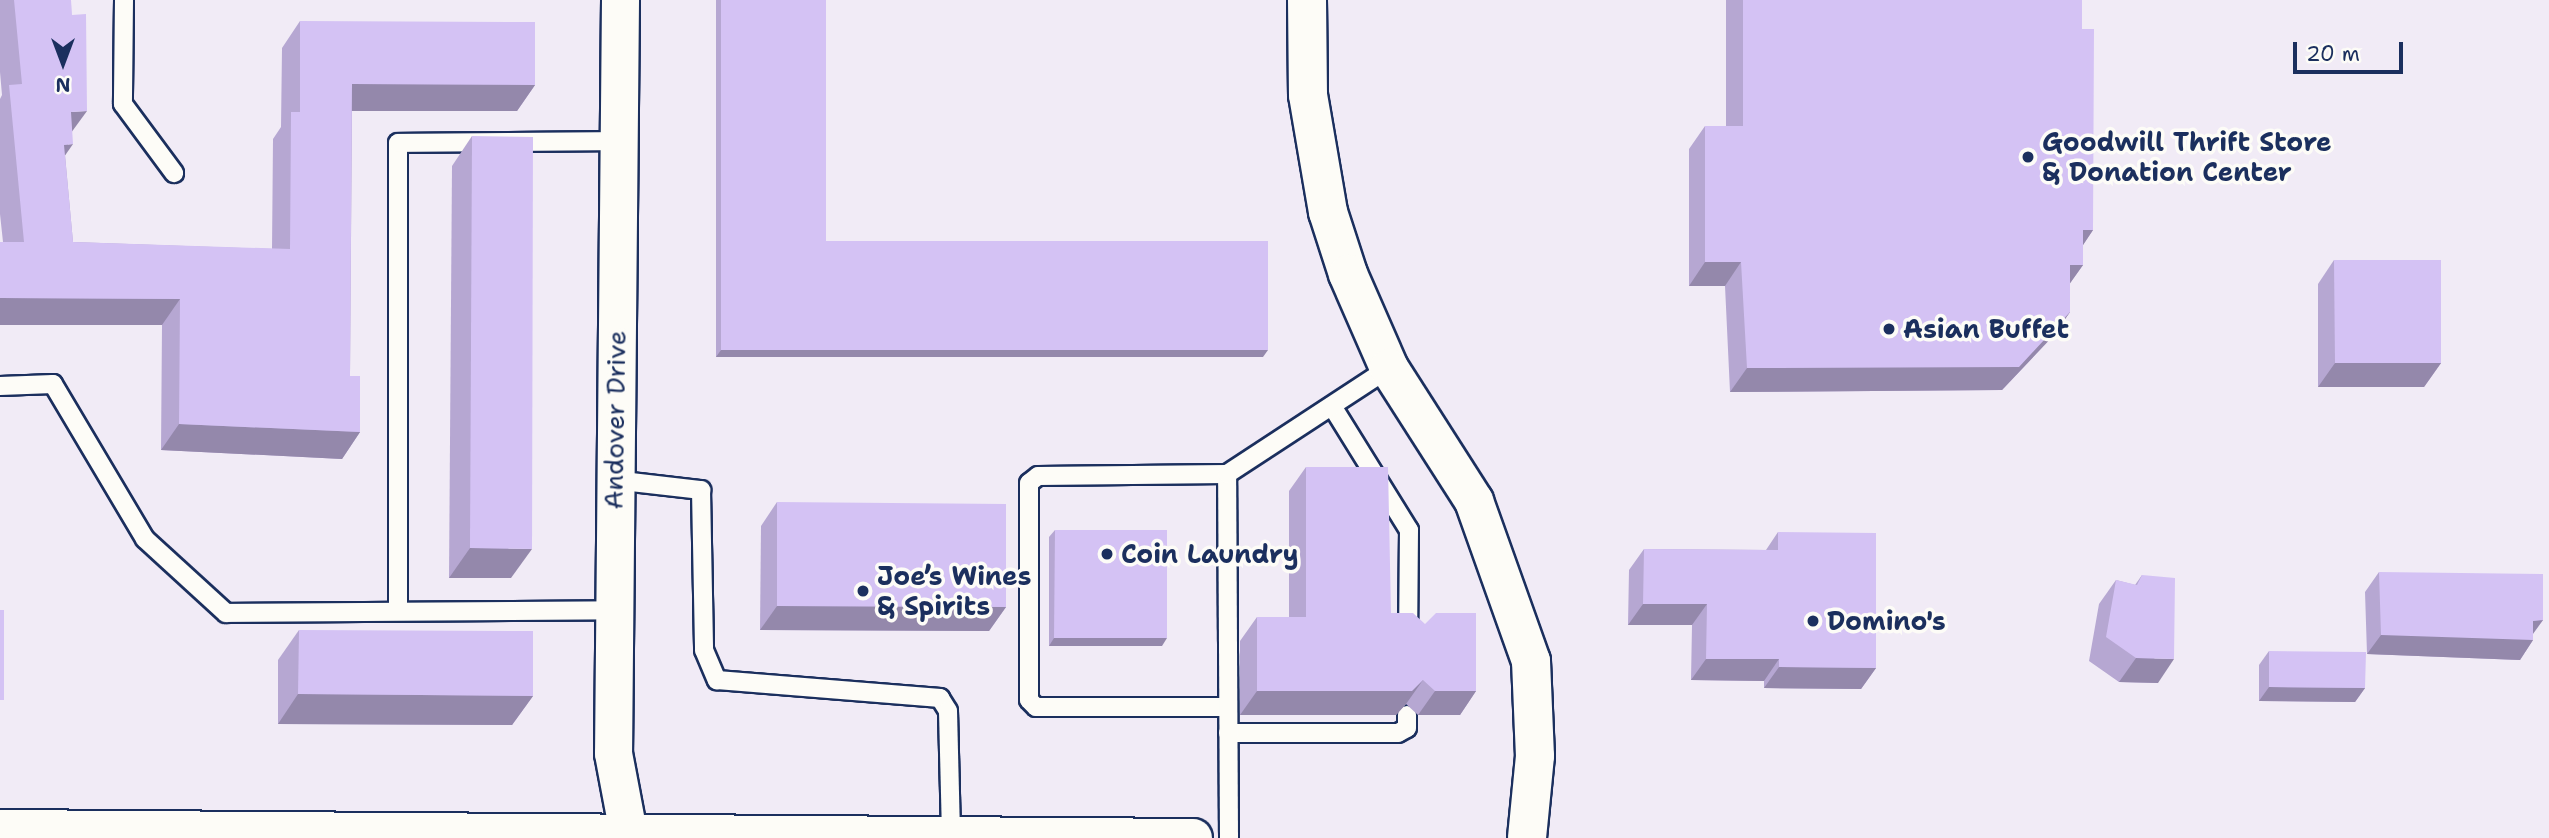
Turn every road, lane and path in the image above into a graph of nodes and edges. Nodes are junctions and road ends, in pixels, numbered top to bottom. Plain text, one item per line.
1 (124, 0) edge
2 (620, 0) edge
3 (1307, 0) edge
4 (618, 141) junction
5 (174, 173) dead end
6 (1389, 368) junction
7 (0, 386) edge
8 (1332, 406) junction
9 (1227, 474) junction
10 (614, 480) junction
11 (613, 610) junction
12 (398, 611) junction
13 (1408, 637) edge
14 (1228, 707) junction
15 (1407, 721) edge
16 (1228, 733) junction
17 (0, 829) edge
18 (628, 836) edge
19 (951, 836) junction
20 (1193, 838) edge
21 (1229, 838) edge
22 (1527, 838) edge

1 - 5 lane
2 - 4 street, Andover Drive
3 - 6 street
4 - 10 street, Andover Drive
4 - 12 lane
6 - 8 lane
6 - 22 street
7 - 12 lane
8 - 9 lane
8 - 13 lane
9 - 14 lane
9 - 14 lane
10 - 11 street, Andover Drive
10 - 19 lane
11 - 12 lane
11 - 18 street, Andover Drive
14 - 16 lane
15 - 16 lane
16 - 21 lane
17 - 18 street
18 - 19 street
19 - 20 street

